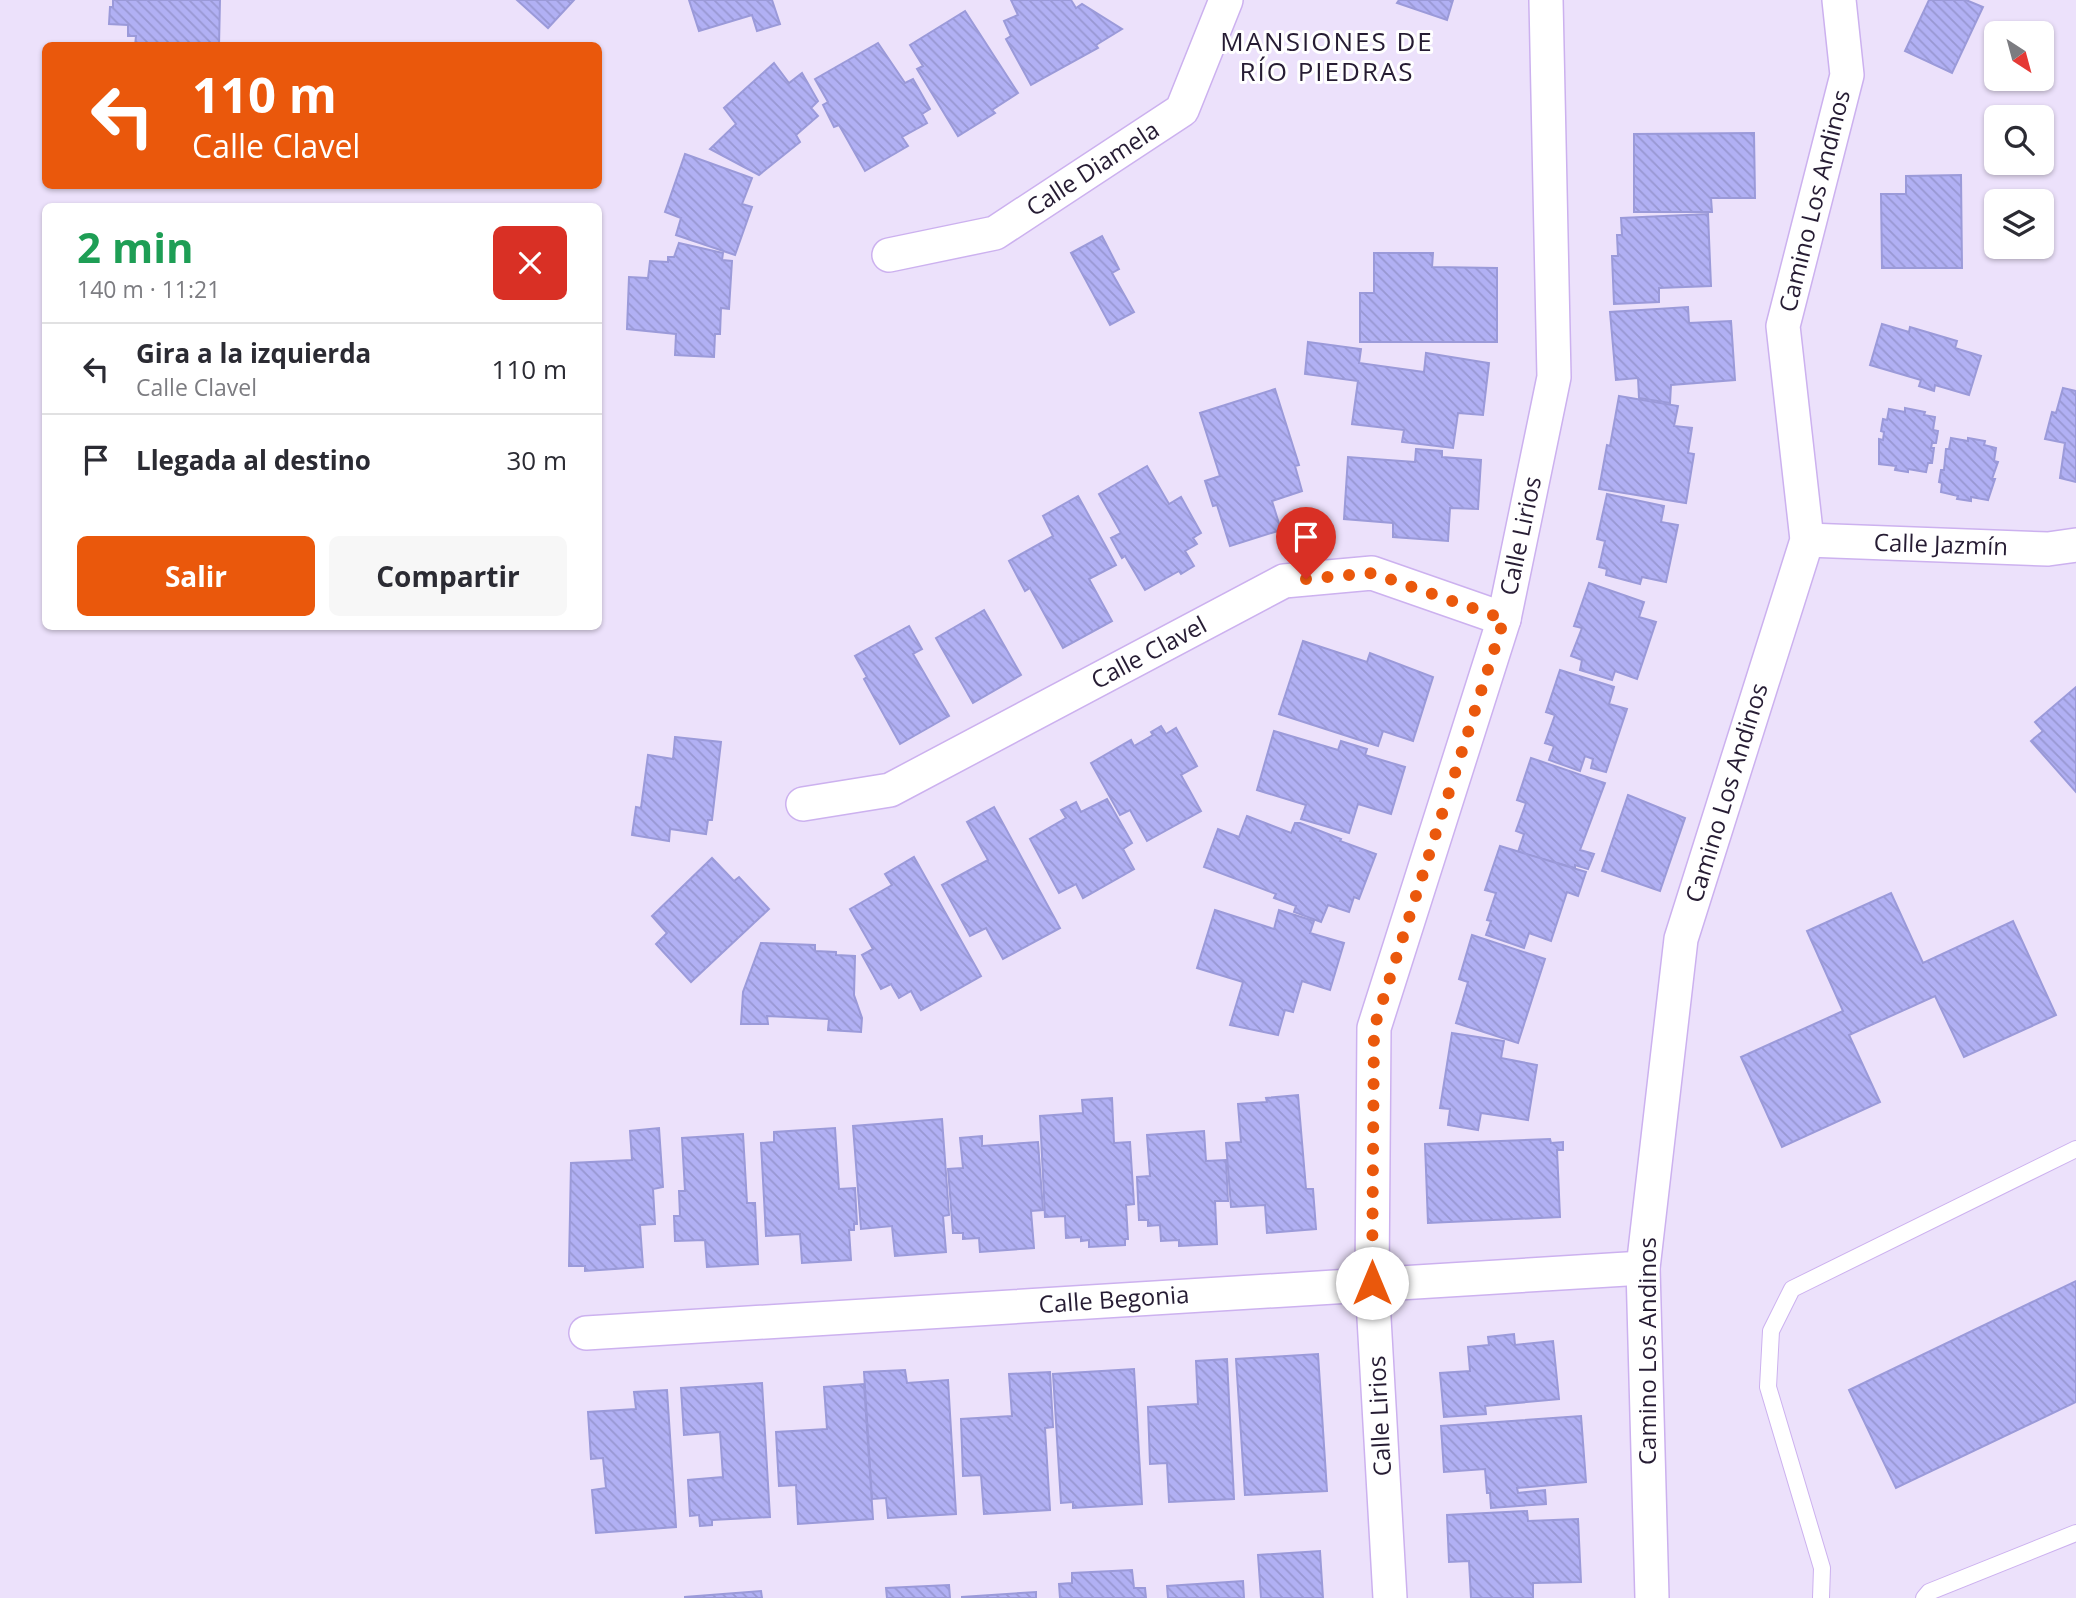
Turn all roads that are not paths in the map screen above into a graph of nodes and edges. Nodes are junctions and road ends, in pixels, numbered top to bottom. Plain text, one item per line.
1 (1226, 0) edge
2 (1546, 0) edge
3 (1839, 0) edge
4 (889, 255) dead end
5 (1807, 540) junction
6 (2076, 545) edge
7 (1504, 619) junction
8 (803, 804) dead end
9 (2076, 1149) edge
10 (1643, 1268) junction
11 (1372, 1283) junction
12 (586, 1334) dead end
13 (2076, 1533) edge
14 (1390, 1598) edge
15 (1652, 1598) edge
16 (1821, 1598) edge
17 (1924, 1598) edge

1 - 4 street, Calle Diamela
2 - 7 street, Calle Lirios
3 - 5 street, Camino Los Andinos
5 - 6 street, Calle Jazmín
5 - 10 street, Camino Los Andinos
7 - 8 street, Calle Clavel
7 - 11 street, Calle Lirios
9 - 16 lane
10 - 11 street, Calle Begonia
10 - 15 street, Camino Los Andinos
11 - 12 street, Calle Begonia
11 - 14 street, Calle Lirios
13 - 17 lane

